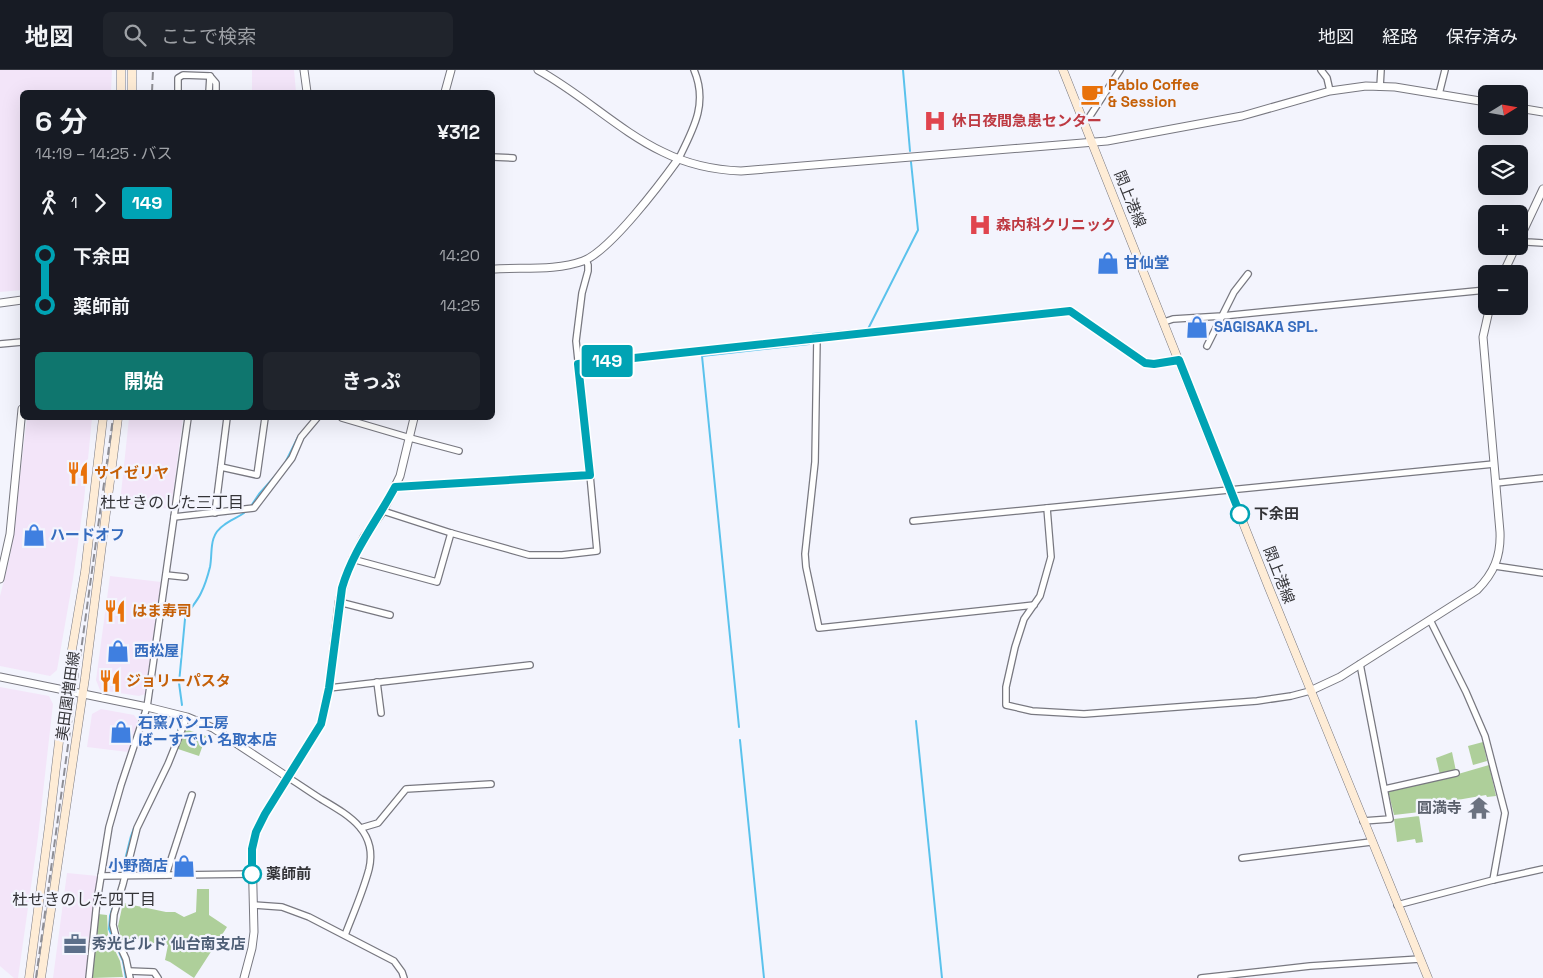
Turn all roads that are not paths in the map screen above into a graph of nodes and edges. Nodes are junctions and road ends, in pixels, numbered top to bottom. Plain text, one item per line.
1 (121, 70) edge
2 (132, 70) edge
3 (304, 70) edge
4 (451, 70) edge
5 (538, 70) edge
6 (694, 70) edge
7 (1063, 70) edge
8 (1120, 70) edge
9 (1321, 70) edge
10 (1381, 70) edge
11 (1445, 70) edge
12 (210, 76) junction
13 (1380, 87) junction
14 (121, 90) edge
15 (132, 90) edge
16 (178, 90) edge
17 (209, 90) edge
18 (216, 90) edge
19 (307, 90) edge
20 (446, 90) edge
21 (1330, 91) junction
22 (1439, 94) junction
23 (1478, 101) edge
24 (1528, 110) edge
25 (1543, 112) edge
26 (1082, 121) junction
27 (1092, 143) junction
28 (495, 157) edge
29 (513, 158) dead end
30 (679, 158) junction
31 (1543, 189) edge
32 (1528, 221) edge
33 (1528, 242) edge
34 (1543, 243) edge
35 (586, 260) junction
36 (495, 269) edge
37 (1248, 274) dead end
38 (1478, 291) edge
39 (20, 300) edge
40 (0, 302) edge
41 (1488, 315) edge
42 (1222, 316) junction
43 (1164, 322) junction
44 (817, 338) junction
45 (20, 342) edge
46 (0, 344) edge
47 (1207, 346) dead end
48 (1179, 360) junction
49 (578, 364) junction
50 (21, 420) edge
51 (103, 420) edge
52 (118, 420) edge
53 (188, 420) edge
54 (227, 420) edge
55 (265, 420) edge
56 (315, 420) edge
57 (349, 420) edge
58 (414, 420) edge
59 (410, 438) junction
60 (459, 451) dead end
61 (1494, 464) junction
62 (221, 466) junction
63 (590, 475) junction
64 (1543, 478) edge
65 (1496, 483) junction
66 (395, 487) junction
67 (1231, 490) junction
68 (1047, 508) junction
69 (383, 510) junction
70 (215, 513) junction
71 (174, 517) junction
72 (913, 521) dead end
73 (451, 533) junction
74 (352, 559) junction
75 (1495, 566) junction
76 (1543, 573) edge
77 (166, 575) junction
78 (185, 577) dead end
79 (0, 579) edge
80 (340, 602) junction
81 (1034, 606) junction
82 (390, 615) dead end
83 (1430, 620) junction
84 (1360, 664) junction
85 (530, 665) dead end
86 (0, 677) edge
87 (377, 682) junction
88 (329, 688) junction
89 (65, 691) junction
90 (1310, 691) junction
91 (82, 695) junction
92 (147, 707) junction
93 (381, 713) dead end
94 (187, 717) junction
95 (1456, 773) dead end
96 (289, 778) junction
97 (491, 784) dead end
98 (1384, 789) junction
99 (192, 795) dead end
100 (1363, 821) junction
101 (361, 828) junction
102 (1372, 842) junction
103 (1242, 858) dead end
104 (1543, 869) edge
105 (252, 874) junction
106 (166, 875) junction
107 (101, 876) junction
108 (124, 877) junction
109 (1493, 880) junction
110 (1397, 905) junction
111 (253, 906) junction
112 (345, 935) junction
113 (1420, 959) junction
114 (129, 971) junction
115 (28, 978) edge
116 (41, 978) edge
117 (89, 978) edge
118 (130, 978) edge
119 (158, 978) edge
120 (244, 978) edge
121 (404, 978) edge
122 (1201, 978) edge
123 (1428, 978) edge

1 - 14 main road
2 - 15 main road
3 - 19 street
4 - 20 street
5 - 30 street
6 - 30 street
7 - 26 main road, 閖上港線
8 - 26 street
9 - 21 street
10 - 13 street
11 - 22 street
12 - 16 street
12 - 17 street
12 - 18 street
13 - 21 street
13 - 22 street
21 - 27 street
22 - 23 street
24 - 25 street
26 - 27 main road, 閖上港線
27 - 30 street
27 - 43 main road, 閖上港線
28 - 29 street
30 - 35 street
31 - 32 street
33 - 34 street
35 - 36 street
35 - 49 street
37 - 42 street
38 - 42 street
39 - 40 street
41 - 61 street
42 - 43 street
42 - 47 street
43 - 48 main road, 閖上港線
44 - 48 street
44 - 49 street
44 - 81 street
45 - 46 street
48 - 67 main road, 閖上港線
49 - 63 street
50 - 79 street
51 - 89 main road, 美田園増田線
52 - 91 main road, 美田園増田線
53 - 71 street
54 - 62 street
55 - 62 street
56 - 70 street
57 - 59 street
58 - 59 street
59 - 60 street
59 - 66 street
61 - 65 street
61 - 67 street
62 - 70 street
63 - 66 street
63 - 73 street
64 - 65 street
65 - 75 street
66 - 69 street
67 - 68 street
67 - 90 main road, 閖上港線
68 - 72 street
68 - 81 street
69 - 73 street
69 - 74 street
70 - 71 street
71 - 77 street
73 - 74 street
74 - 80 street
75 - 76 street
75 - 83 street
77 - 78 street
77 - 92 street
80 - 82 street
80 - 88 street
81 - 90 street
83 - 84 street
83 - 109 street
84 - 90 street
84 - 98 street
85 - 87 street
86 - 89 street
87 - 88 street
87 - 93 street
88 - 96 street
89 - 91 street
89 - 115 main road, 美田園増田線
90 - 100 main road, 閖上港線
91 - 92 street
91 - 116 main road, 美田園増田線
92 - 94 street
92 - 107 street
94 - 96 street
94 - 108 street
95 - 98 street
96 - 101 street
96 - 105 street
97 - 101 street
98 - 100 street
99 - 106 street
100 - 102 main road, 閖上港線
101 - 112 street
102 - 103 street
102 - 110 main road, 閖上港線
104 - 109 street
105 - 106 street
105 - 111 street
106 - 108 street
107 - 108 street
107 - 117 street
108 - 114 street
109 - 110 street
110 - 113 main road, 閖上港線
111 - 112 street
111 - 120 street
112 - 121 street
113 - 122 street
113 - 123 main road, 閖上港線
114 - 118 street
114 - 119 street

